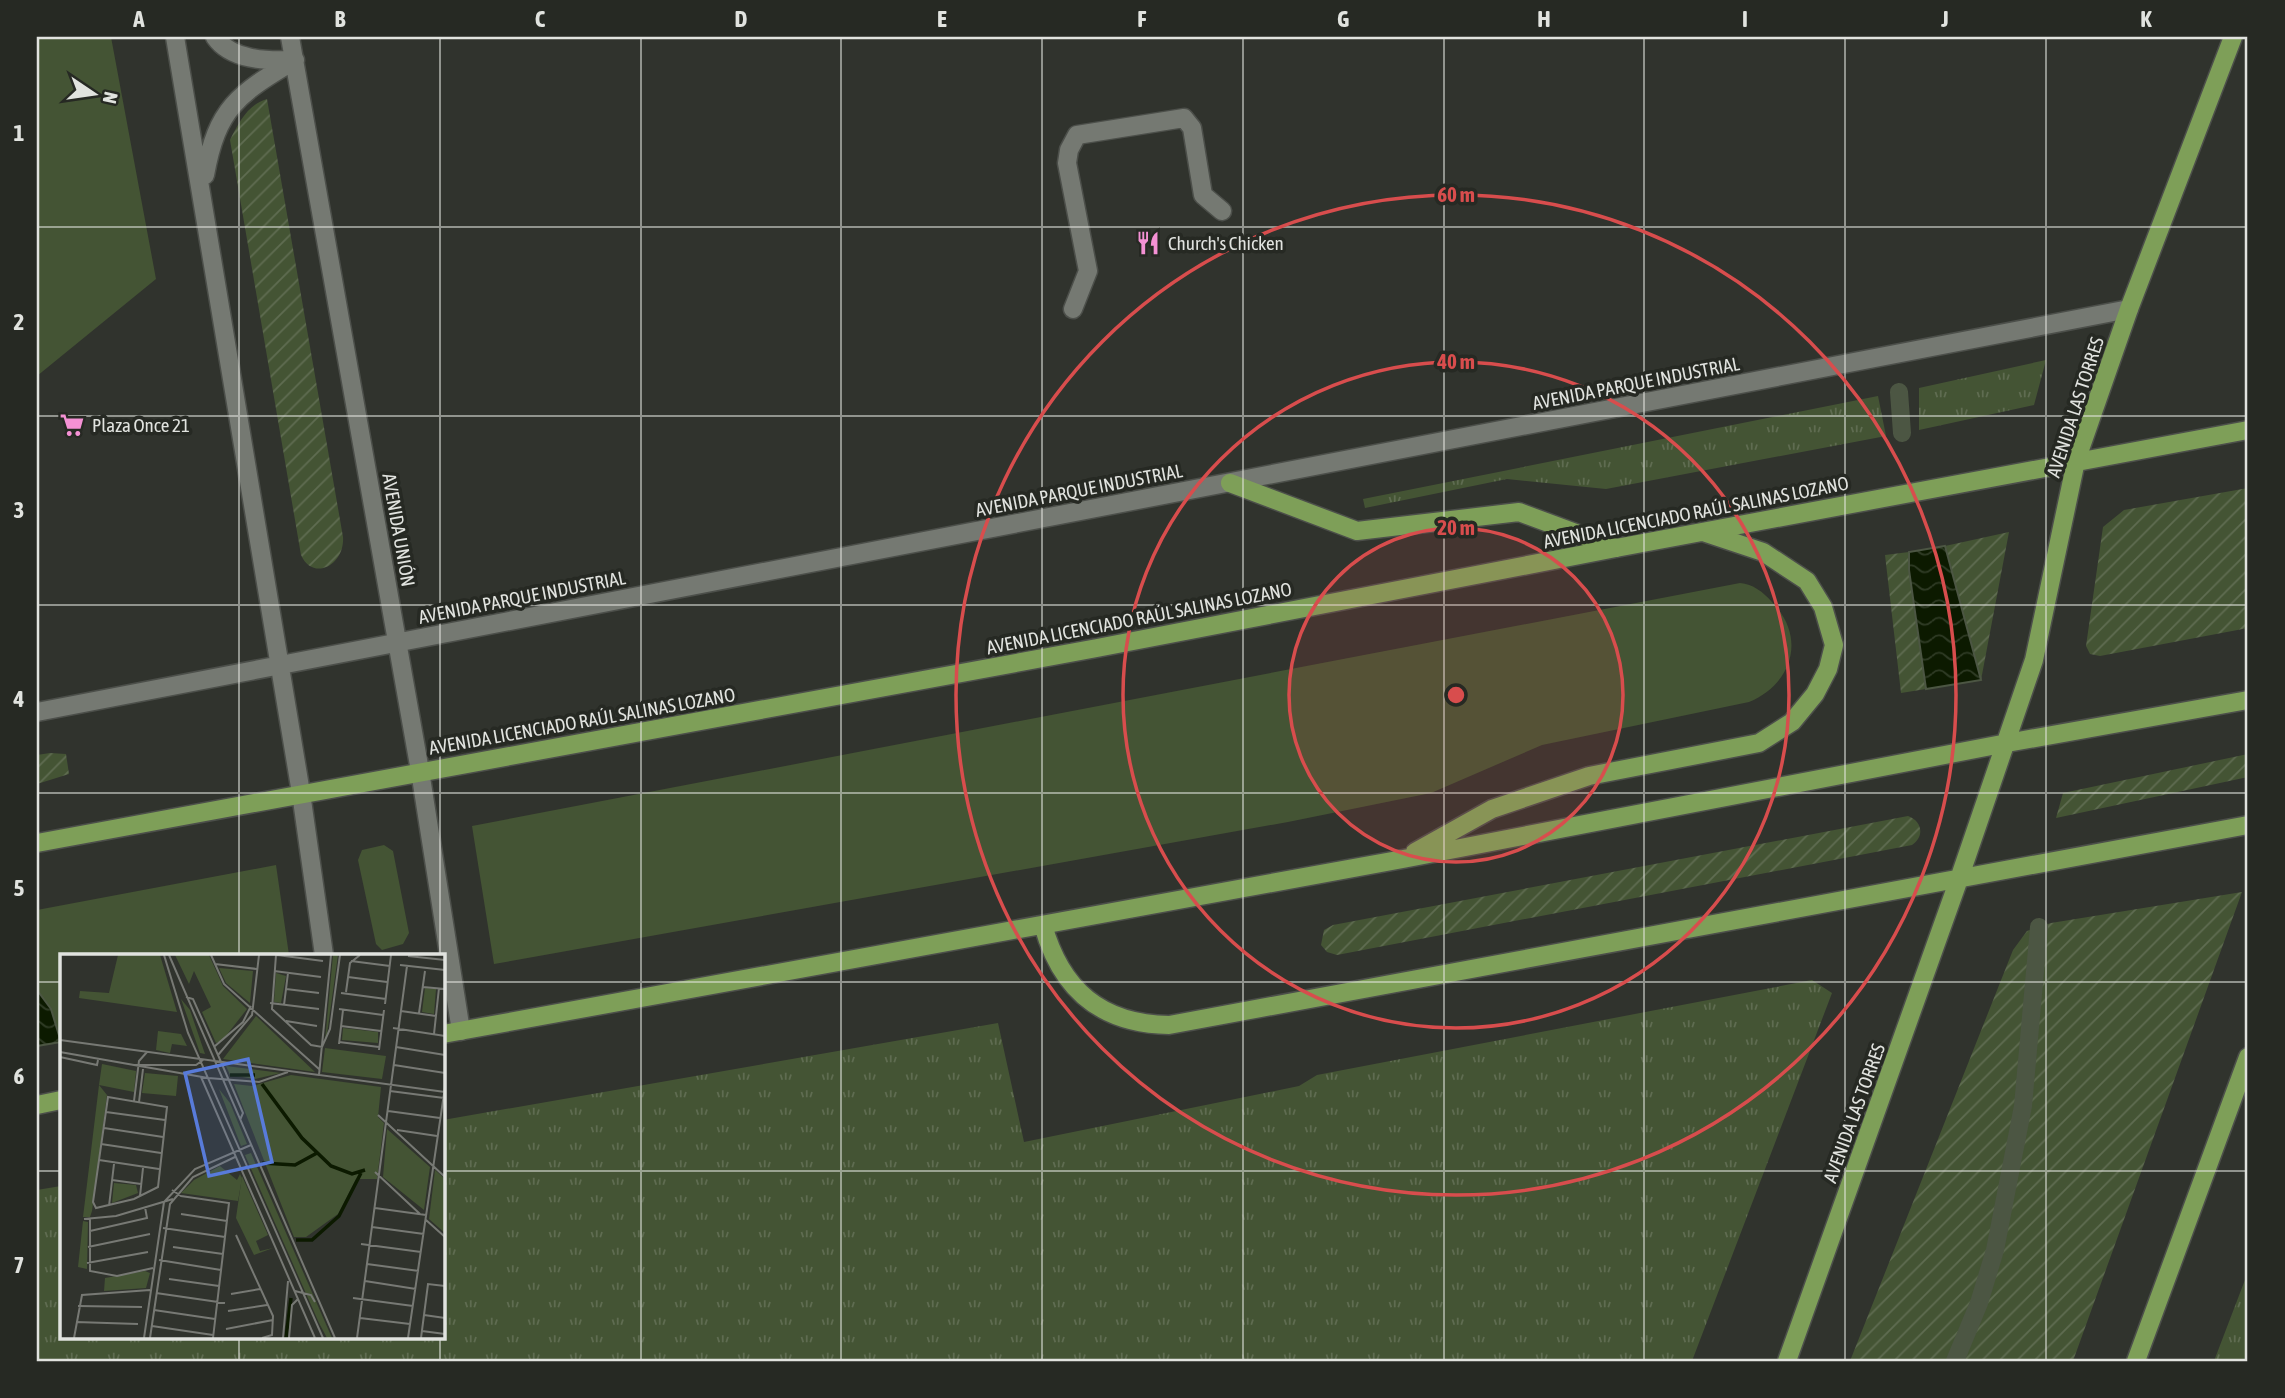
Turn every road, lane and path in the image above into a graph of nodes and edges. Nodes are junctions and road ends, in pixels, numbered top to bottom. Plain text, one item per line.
1 (175, 37) edge
2 (215, 37) edge
3 (290, 37) edge
4 (2233, 37) edge
5 (295, 60) junction
6 (202, 190) junction
7 (1222, 211) dead end
8 (1073, 309) dead end
9 (2129, 309) junction
10 (2248, 430) edge
11 (2076, 461) junction
12 (1230, 483) junction
13 (1703, 533) junction
14 (1616, 548) junction
15 (397, 642) junction
16 (279, 665) junction
17 (2248, 700) edge
18 (37, 712) edge
19 (2007, 743) junction
20 (421, 771) junction
21 (301, 793) junction
22 (2248, 825) edge
23 (37, 843) edge
24 (1403, 859) junction
25 (1959, 879) junction
26 (1043, 925) junction
27 (324, 954) edge
28 (461, 1031) junction
29 (444, 1034) edge
30 (2248, 1057) edge
31 (60, 1100) edge
32 (37, 1105) edge
33 (1787, 1361) edge
34 (2136, 1361) edge

1 - 6 street
2 - 5 street
3 - 5 street, AVENIDA UNIÓN
4 - 9 main road, AVENIDA LAS TORRES
5 - 6 street
5 - 15 street, AVENIDA UNIÓN
6 - 16 street
7 - 8 street
9 - 11 main road, AVENIDA LAS TORRES
9 - 12 street, AVENIDA PARQUE INDUSTRIAL
10 - 11 main road, AVENIDA LICENCIADO RAÚL SALINAS LOZANO
11 - 13 main road, AVENIDA LICENCIADO RAÚL SALINAS LOZANO
11 - 19 main road, AVENIDA LAS TORRES
12 - 14 main road
12 - 15 street, AVENIDA PARQUE INDUSTRIAL
13 - 14 main road, AVENIDA LICENCIADO RAÚL SALINAS LOZANO
13 - 24 main road
14 - 20 main road, AVENIDA LICENCIADO RAÚL SALINAS LOZANO
15 - 16 street, AVENIDA PARQUE INDUSTRIAL
15 - 20 street, AVENIDA UNIÓN
16 - 18 street, AVENIDA PARQUE INDUSTRIAL
16 - 21 street
17 - 19 main road
19 - 24 main road
19 - 25 main road, AVENIDA LAS TORRES
20 - 21 main road, AVENIDA LICENCIADO RAÚL SALINAS LOZANO
20 - 28 street, AVENIDA UNIÓN
21 - 23 main road, AVENIDA LICENCIADO RAÚL SALINAS LOZANO
21 - 27 street
22 - 25 main road
24 - 26 main road
25 - 26 main road
25 - 33 main road, AVENIDA LAS TORRES
26 - 28 main road
28 - 29 main road
30 - 34 main road
31 - 32 main road

